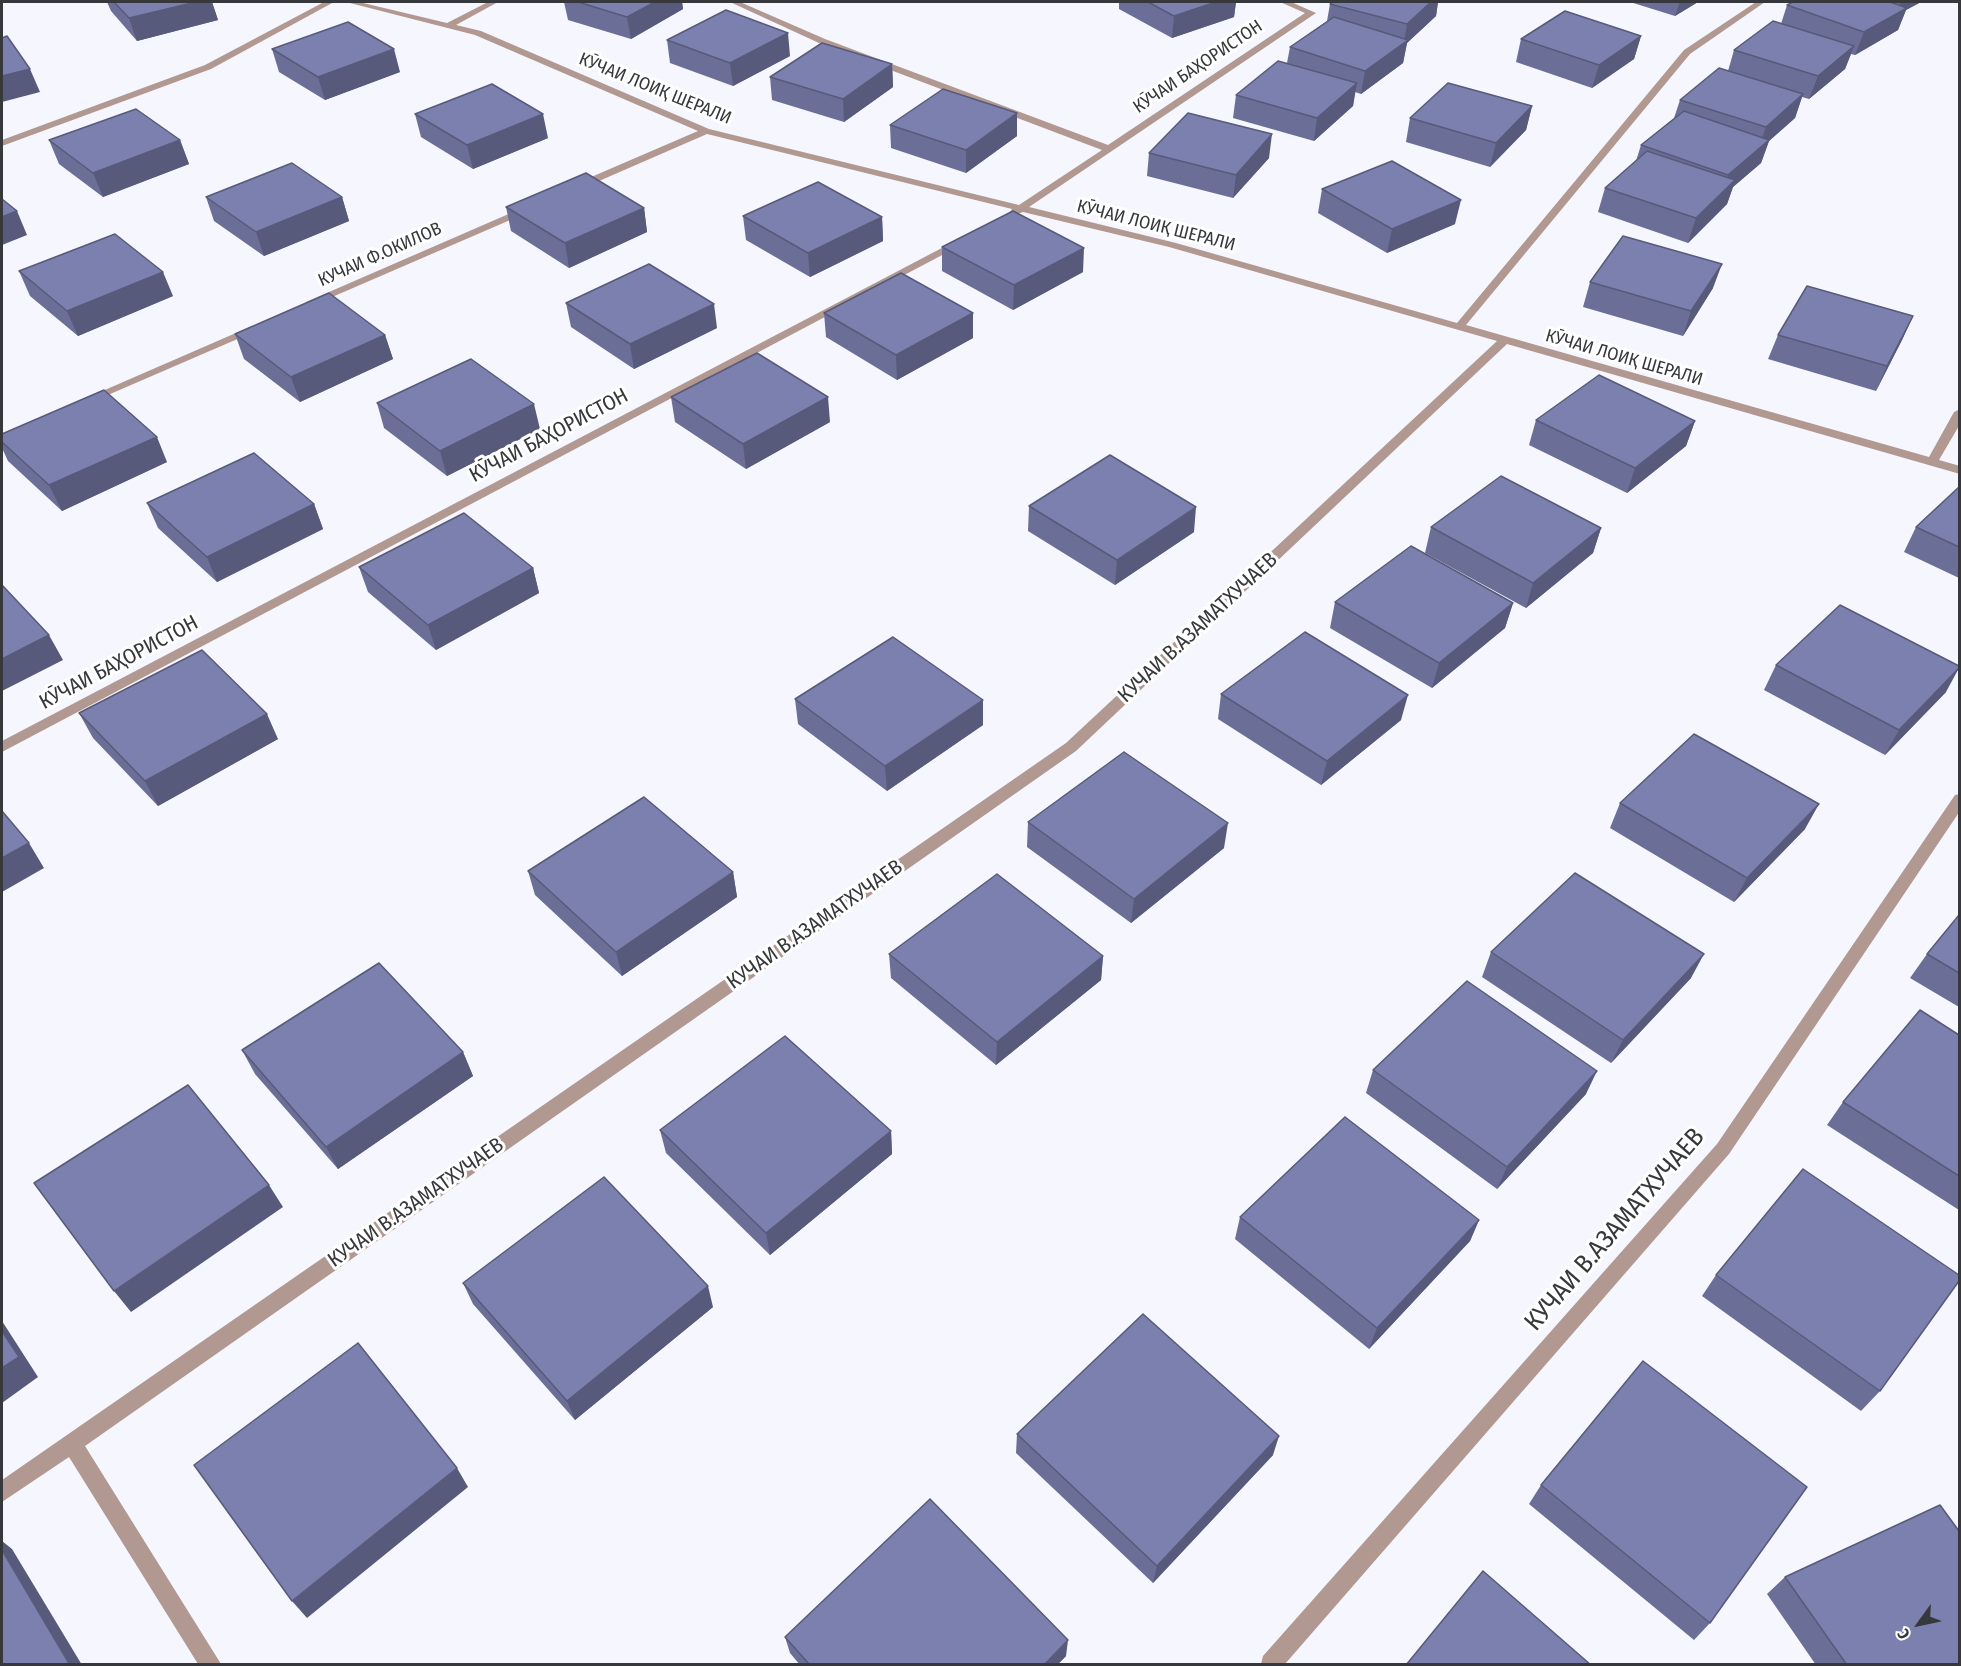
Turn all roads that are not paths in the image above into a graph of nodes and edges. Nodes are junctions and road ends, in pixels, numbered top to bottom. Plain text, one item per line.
1 (330, 2) edge
2 (350, 2) edge
3 (494, 2) edge
4 (734, 2) edge
5 (1284, 2) edge
6 (1761, 2) edge
7 (447, 26) junction
8 (706, 131) junction
9 (2, 143) edge
10 (1109, 149) junction
11 (565, 192) edge
12 (544, 202) edge
13 (1020, 209) junction
14 (999, 220) edge
15 (968, 237) edge
16 (305, 305) edge
17 (262, 324) edge
18 (1459, 327) junction
19 (1504, 341) junction
20 (77, 404) edge
21 (1959, 412) edge
22 (1932, 462) junction
23 (1959, 470) edge
24 (2, 747) edge
25 (1959, 800) edge
26 (72, 1443) junction
27 (2, 1492) edge
28 (210, 1665) edge
29 (1271, 1665) edge

1 - 9 street
2 - 7 street, КӮЧАИ ЛОИҚ ШЕРАЛИ
3 - 7 street
4 - 10 street
5 - 10 street, КӮЧАИ БАҲОРИСТОН
6 - 18 street
7 - 8 street, КӮЧАИ ЛОИҚ ШЕРАЛИ
8 - 11 street
8 - 13 street, КӮЧАИ ЛОИҚ ШЕРАЛИ
10 - 13 street, КӮЧАИ БАҲОРИСТОН
12 - 16 street, КУЧАИ Ф.ОКИЛОВ
13 - 14 street, КӮЧАИ БАҲОРИСТОН
13 - 18 street, КӮЧАИ ЛОИҚ ШЕРАЛИ
15 - 24 street, КӮЧАИ БАҲОРИСТОН
17 - 20 street
18 - 19 street, КӮЧАИ ЛОИҚ ШЕРАЛИ
19 - 22 street, КӮЧАИ ЛОИҚ ШЕРАЛИ
19 - 26 street, КУЧАИ В.АЗАМАТХУЧАЕВ
21 - 22 street
22 - 23 street, КӮЧАИ ЛОИҚ ШЕРАЛИ
25 - 29 street, КУЧАИ В.АЗАМАТХУЧАЕВ
26 - 27 street, КУЧАИ В.АЗАМАТХУЧАЕВ
26 - 28 street

